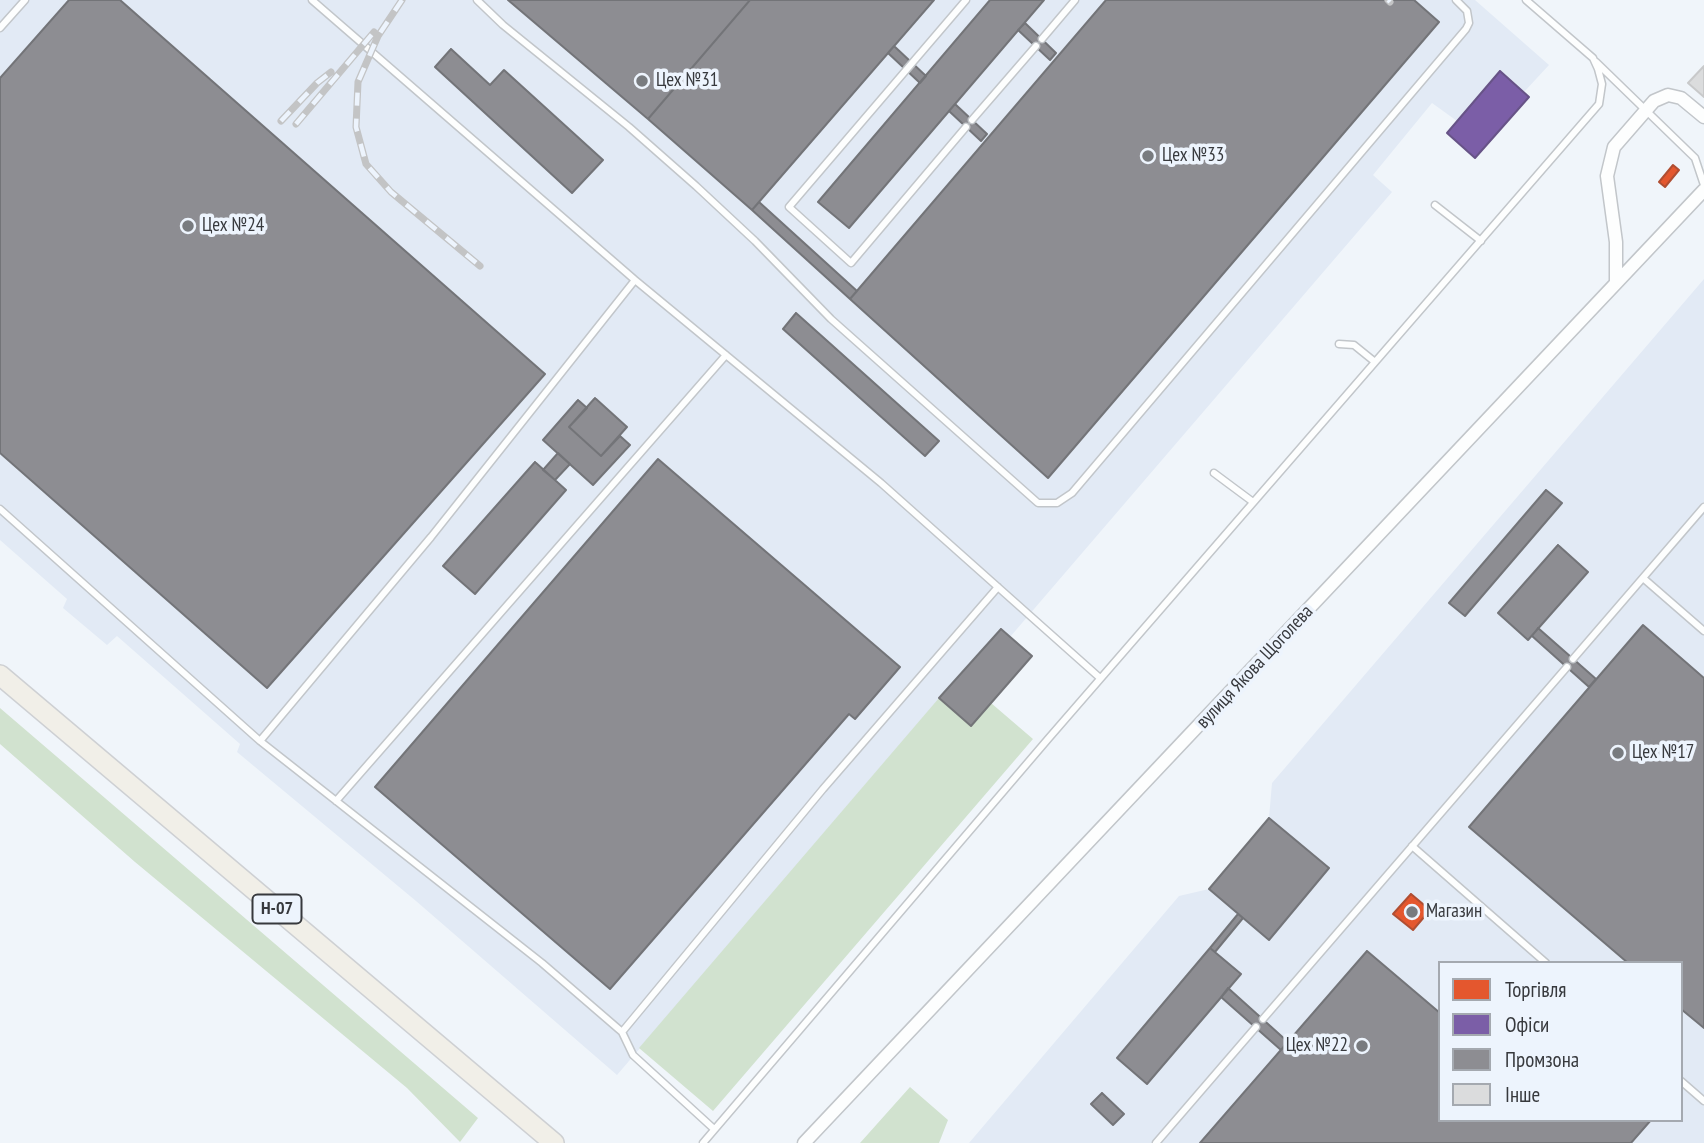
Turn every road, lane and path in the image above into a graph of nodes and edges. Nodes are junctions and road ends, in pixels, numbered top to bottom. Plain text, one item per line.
1 (25, 0) edge
2 (312, 0) edge
3 (477, 0) edge
4 (966, 0) edge
5 (1075, 0) edge
6 (1456, 0) edge
7 (1527, 0) edge
8 (0, 28) edge
9 (1042, 39) dead end
10 (1035, 46) dead end
11 (1592, 58) junction
12 (1647, 110) junction
13 (1704, 117) edge
14 (972, 120) dead end
15 (966, 127) dead end
16 (1704, 187) edge
17 (1435, 205) dead end
18 (1481, 241) junction
19 (635, 280) junction
20 (1616, 284) junction
21 (1339, 344) dead end
22 (726, 355) junction
23 (1375, 362) junction
24 (1214, 473) dead end
25 (1253, 502) junction
26 (1704, 507) edge
27 (0, 509) edge
28 (1643, 578) junction
29 (998, 587) junction
30 (1704, 631) edge
31 (1573, 659) dead end
32 (1567, 667) dead end
33 (0, 675) edge
34 (1100, 678) junction
35 (260, 741) junction
36 (336, 801) junction
37 (1412, 846) junction
38 (1544, 961) edge
39 (1263, 1018) dead end
40 (1256, 1027) dead end
41 (622, 1032) junction
42 (1683, 1083) edge
43 (1704, 1101) edge
44 (715, 1129) junction
45 (554, 1143) edge
46 (703, 1143) edge
47 (804, 1143) edge
48 (1156, 1143) edge

1 - 8 lane
2 - 19 lane
3 - 6 lane
4 - 15 lane
5 - 9 lane
7 - 11 lane
10 - 14 lane
11 - 12 lane
11 - 18 lane
12 - 13 street
12 - 16 lane
12 - 20 street
16 - 20 street, вулиця Якова Щоголева
17 - 18 lane
18 - 23 lane
19 - 22 lane
19 - 35 lane
20 - 47 street, вулиця Якова Щоголева
21 - 23 lane
22 - 29 lane
22 - 36 lane
23 - 25 lane
24 - 25 lane
25 - 34 lane
26 - 28 lane
27 - 35 lane
28 - 30 lane
28 - 31 lane
29 - 34 lane
29 - 41 lane
32 - 37 lane
33 - 45 main road, Н-07
34 - 44 lane
35 - 36 lane
36 - 41 lane
37 - 38 lane
37 - 39 lane
40 - 48 lane
41 - 44 lane
42 - 43 lane
44 - 46 lane

